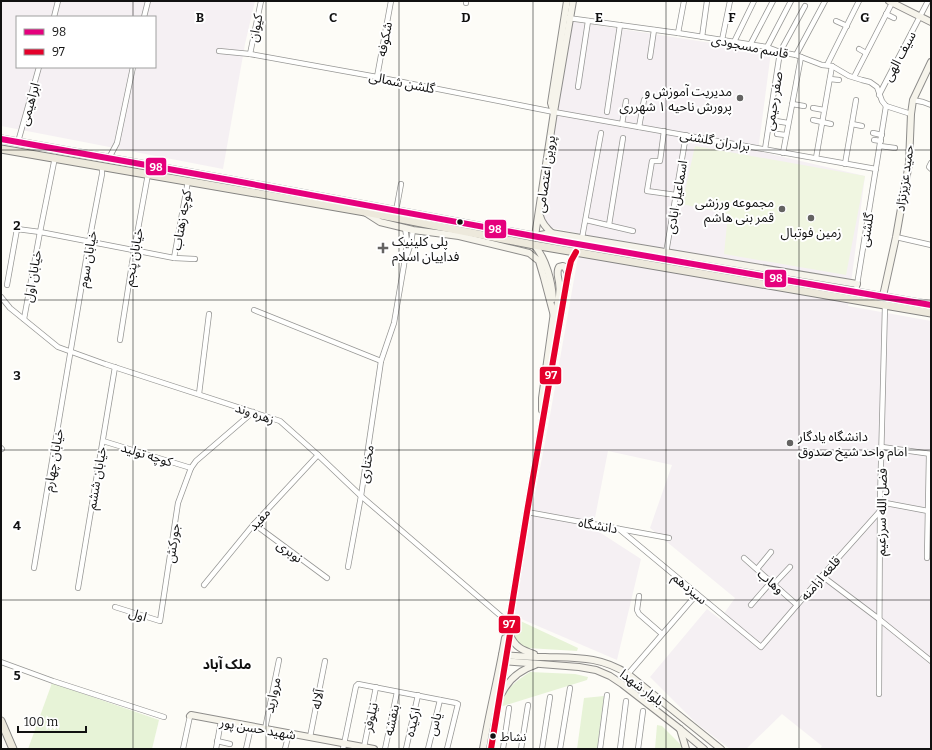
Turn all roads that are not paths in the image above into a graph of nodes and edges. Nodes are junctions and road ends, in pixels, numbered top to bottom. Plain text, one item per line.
1 (58, 1) edge
2 (148, 1) edge
3 (260, 1) edge
4 (391, 1) edge
5 (567, 1) edge
6 (572, 1) edge
7 (684, 1) edge
8 (707, 1) edge
9 (730, 1) edge
10 (754, 1) edge
11 (773, 1) edge
12 (791, 1) edge
13 (825, 1) edge
14 (860, 1) edge
15 (892, 1) edge
16 (928, 1) edge
17 (805, 6) dead end
18 (886, 14) junction
19 (54, 16) edge
20 (144, 16) edge
21 (920, 17) junction
22 (567, 18) junction
23 (894, 18) dead end
24 (588, 21) junction
25 (836, 21) dead end
26 (931, 22) edge
27 (620, 25) junction
28 (847, 26) junction
29 (654, 30) junction
30 (678, 33) junction
31 (702, 37) junction
32 (901, 38) dead end
33 (722, 40) junction
34 (907, 41) junction
35 (734, 42) junction
36 (750, 45) junction
37 (767, 47) junction
38 (859, 49) dead end
39 (220, 50) dead end
40 (780, 52) junction
41 (866, 53) junction
42 (250, 54) junction
43 (798, 56) junction
44 (650, 57) dead end
45 (931, 62) edge
46 (829, 66) junction
47 (40, 68) edge
48 (134, 68) edge
49 (377, 77) junction
50 (854, 77) junction
51 (830, 79) junction
52 (839, 80) dead end
53 (578, 87) dead end
54 (879, 95) junction
55 (626, 100) dead end
56 (644, 100) dead end
57 (856, 100) dead end
58 (913, 100) junction
59 (792, 104) junction
60 (931, 105) edge
61 (804, 106) dead end
62 (886, 106) junction
63 (813, 108) dead end
64 (824, 110) junction
65 (554, 112) junction
66 (607, 112) dead end
67 (911, 114) junction
68 (770, 120) junction
69 (813, 120) dead end
70 (822, 122) junction
71 (788, 123) junction
72 (622, 124) junction
73 (831, 124) dead end
74 (852, 124) junction
75 (862, 126) dead end
76 (639, 127) junction
77 (664, 131) junction
78 (601, 133) dead end
79 (873, 133) dead end
80 (777, 134) dead end
81 (686, 135) junction
82 (786, 135) junction
83 (882, 135) junction
84 (623, 138) dead end
85 (1, 139) edge
86 (874, 140) dead end
87 (18, 142) junction
88 (881, 143) junction
89 (895, 148) dead end
90 (1, 149) edge
91 (765, 149) junction
92 (18, 152) junction
93 (783, 153) junction
94 (1, 154) edge
95 (55, 157) junction
96 (109, 158) junction
97 (816, 158) junction
98 (931, 163) edge
99 (845, 164) junction
100 (102, 166) junction
101 (876, 169) junction
102 (931, 169) edge
103 (148, 174) junction
104 (188, 181) junction
105 (401, 184) dead end
106 (676, 195) junction
107 (396, 211) junction
108 (365, 212) junction
109 (539, 212) junction
110 (586, 220) junction
111 (609, 225) junction
112 (405, 228) junction
113 (413, 230) junction
114 (633, 231) dead end
115 (40, 232) junction
116 (551, 233) junction
117 (535, 236) junction
118 (896, 237) junction
119 (582, 238) junction
120 (560, 241) junction
121 (90, 242) junction
122 (534, 245) junction
123 (931, 245) edge
124 (134, 251) junction
125 (576, 252) junction
126 (666, 252) junction
127 (174, 258) junction
128 (195, 259) dead end
129 (665, 259) junction
130 (404, 265) junction
131 (568, 274) junction
132 (7, 285) dead end
133 (856, 288) junction
134 (883, 296) junction
135 (1, 297) edge
136 (885, 305) junction
137 (931, 305) edge
138 (254, 310) dead end
139 (931, 313) edge
140 (209, 314) dead end
141 (554, 316) junction
142 (24, 319) junction
143 (120, 340) dead end
144 (71, 352) junction
145 (382, 361) junction
146 (115, 367) junction
147 (199, 394) junction
148 (253, 412) junction
149 (544, 418) junction
150 (102, 441) junction
151 (882, 447) junction
152 (930, 454) edge
153 (318, 455) junction
154 (191, 468) junction
155 (361, 496) junction
156 (880, 502) junction
157 (880, 510) junction
158 (928, 510) junction
159 (527, 512) junction
160 (254, 524) junction
161 (619, 529) junction
162 (668, 538) dead end
163 (771, 552) dead end
164 (744, 558) dead end
165 (927, 558) dead end
166 (790, 566) dead end
167 (348, 567) dead end
168 (34, 568) dead end
169 (757, 569) junction
170 (822, 576) junction
171 (327, 578) dead end
172 (773, 583) junction
173 (204, 585) dead end
174 (78, 588) dead end
175 (697, 594) junction
176 (639, 596) dead end
177 (751, 605) dead end
178 (797, 605) junction
179 (115, 607) dead end
180 (879, 619) junction
181 (160, 621) joint
182 (509, 623) junction
183 (510, 634) junction
184 (662, 634) junction
185 (761, 647) joint
186 (543, 657) junction
187 (504, 658) junction
188 (279, 660) dead end
189 (325, 661) dead end
190 (931, 661) edge
191 (1, 662) edge
192 (539, 664) junction
193 (628, 674) junction
194 (376, 687) junction
195 (570, 688) dead end
196 (398, 692) junction
197 (608, 694) dead end
198 (879, 694) dead end
199 (418, 696) junction
200 (500, 696) junction
201 (550, 697) dead end
202 (440, 700) junction
203 (626, 701) dead end
204 (528, 705) dead end
205 (509, 708) dead end
206 (643, 711) dead end
207 (190, 716) joint
208 (164, 717) dead end
209 (1, 721) edge
210 (221, 721) junction
211 (686, 721) junction
212 (251, 727) junction
213 (265, 729) junction
214 (680, 729) junction
215 (486, 732) junction
216 (289, 733) junction
217 (494, 734) junction
218 (310, 738) junction
219 (217, 741) junction
220 (230, 744) dead end
221 (344, 746) edge
222 (364, 747) junction
223 (702, 747) edge
224 (14, 749) edge
225 (183, 749) edge
226 (216, 749) edge
227 (246, 749) edge
228 (285, 749) edge
229 (374, 749) edge
230 (385, 749) edge
231 (406, 749) edge
232 (428, 749) edge
233 (447, 749) edge
234 (483, 749) edge
235 (492, 749) edge
236 (503, 749) edge
237 (521, 749) edge
238 (542, 749) edge
239 (560, 749) edge
240 (600, 749) edge
241 (620, 749) edge
242 (638, 749) edge
243 (687, 749) edge
244 (721, 749) edge

1 - 19 street
2 - 20 street
3 - 42 street, کیوان
4 - 49 street, شکوفه
5 - 22 street, پروین اعتصامی
6 - 22 street, پروین اعتصامی
7 - 30 street
8 - 31 street
9 - 33 street
10 - 35 street
11 - 36 street
12 - 37 street
13 - 43 street
14 - 28 street
15 - 18 street
15 - 21 street
16 - 21 street, سیف الهی
17 - 40 street
18 - 23 street
18 - 41 street
21 - 26 street
21 - 34 street, سیف الهی
22 - 24 street, قاسم مسجودی
22 - 65 street, پروین اعتصامی
24 - 27 street, قاسم مسجودی
24 - 53 street
25 - 28 street
27 - 29 street, قاسم مسجودی
27 - 66 street
28 - 46 street
29 - 30 street, قاسم مسجودی
29 - 44 street
30 - 31 street, قاسم مسجودی
31 - 33 street, قاسم مسجودی
32 - 34 street
33 - 35 street, قاسم مسجودی
34 - 54 street, سیف الهی
35 - 36 street, قاسم مسجودی
36 - 37 street, قاسم مسجودی
37 - 40 street, قاسم مسجودی
38 - 41 street
39 - 42 street, گلشن شمالی
40 - 43 street, قاسم مسجودی
40 - 68 street, صفر رحیمی
41 - 50 street
42 - 49 street, گلشن شمالی
43 - 46 street, قاسم مسجودی
43 - 59 street
45 - 58 street, حمید عزیزنژاد
46 - 50 street, قاسم مسجودی
46 - 51 street
47 - 87 street, ابراهیمی
48 - 96 street
49 - 65 street, گلشن شمالی
50 - 54 street, قاسم مسجودی
51 - 52 street
51 - 64 street
54 - 62 street, قاسم مسجودی
55 - 72 street
56 - 76 street
57 - 74 street
58 - 60 street
58 - 67 street, حمید عزیزنژاد
59 - 61 street
59 - 71 street
62 - 67 street
62 - 83 street, گلشنی
63 - 64 street
64 - 70 street
65 - 72 street, برادران گلشنی
65 - 109 street, پروین اعتصامی
67 - 118 street, حمید عزیزنژاد
68 - 71 street
68 - 91 street, صفر رحیمی
69 - 70 street
70 - 73 street
70 - 97 street
71 - 82 street
72 - 76 street, برادران گلشنی
74 - 75 street
74 - 99 street
76 - 77 street, برادران گلشنی
77 - 81 street, برادران گلشنی
77 - 106 street
78 - 110 street
79 - 83 street
80 - 82 street
81 - 91 street, برادران گلشنی
81 - 106 street, اسماعیل ابادی
82 - 93 street
83 - 88 street, گلشنی
84 - 111 street
85 - 87 main road
86 - 88 street
87 - 96 main road
88 - 89 street
88 - 101 street, گلشنی
90 - 92 main road
91 - 93 street, برادران گلشنی
92 - 94 main road
92 - 95 main road
93 - 97 street, برادران گلشنی
95 - 100 main road
95 - 115 street, خیابان اول
96 - 107 main road
97 - 99 street, برادران گلشنی
98 - 102 street
99 - 101 street, برادران گلشنی
100 - 103 main road
100 - 121 street, خیابان سوم
101 - 133 street, گلشنی
103 - 104 main road
103 - 124 street, خیابان پنجم
104 - 108 main road
104 - 127 street, کوچه زهتاب
105 - 107 street
106 - 126 street, اسماعیل ابادی
107 - 117 main road
108 - 112 street
108 - 122 main road
109 - 116 street
109 - 117 street, پروین اعتصامی
110 - 111 street
110 - 119 street
111 - 114 street
112 - 113 street
112 - 130 street, مختاری
113 - 130 street, مختاری
113 - 141 street
115 - 121 street, خیابان اول
115 - 132 street
115 - 142 street, خیابان اول
116 - 117 street
116 - 119 street
116 - 120 street
117 - 120 main road
117 - 122 main road
118 - 123 street
118 - 134 street, حمید عزیزنژاد
119 - 126 street
120 - 129 main road
121 - 124 street, خیابان اول
121 - 144 street, خیابان سوم
122 - 125 main road
122 - 141 street
124 - 127 street, خیابان اول
124 - 143 street, خیابان پنجم
125 - 131 street
125 - 136 main road
126 - 129 street, اسماعیل ابادی
126 - 133 street
127 - 128 street, خیابان اول
129 - 133 main road
130 - 145 street, مختاری
131 - 141 street
131 - 149 street
133 - 134 main road
134 - 137 main road
135 - 142 street, زهره وند
136 - 139 main road
136 - 151 street, فضل الله سرزعیم
138 - 145 street
140 - 147 street
141 - 149 street
142 - 144 street, زهره وند
144 - 146 street, زهره وند
144 - 168 street, خیابان چهارم
145 - 155 street, مختاری
146 - 147 street, زهره وند
146 - 150 street, خیابان ششم
147 - 148 street, زهره وند
148 - 153 street, زهره وند
148 - 154 street
149 - 159 street
150 - 154 street, کوچه تولید
150 - 174 street, خیابان ششم
151 - 152 street
151 - 156 street, فضل الله سرزعیم
152 - 158 street
153 - 155 street, زهره وند
153 - 160 street, مفید
154 - 181 street, جورکش
155 - 167 street, مختاری
155 - 182 street, زهره وند
156 - 157 street, فضل الله سرزعیم
156 - 158 street
157 - 170 street, قلعه ارامنه
157 - 180 street, فضل الله سرزعیم
158 - 165 street
159 - 161 street, دانشگاه
159 - 182 street
160 - 171 street, نوبری
160 - 173 street, مفید
161 - 162 street, دانشگاه
161 - 175 street, سیزدهم
163 - 169 street
164 - 169 street, وهاب
166 - 172 street
169 - 172 street, وهاب
170 - 178 street, قلعه ارامنه
170 - 180 street
172 - 177 street
172 - 178 street, وهاب
175 - 184 street
175 - 185 street, سیزدهم
176 - 184 street
178 - 185 street, قلعه ارامنه
179 - 181 street, اول
180 - 190 street
180 - 198 street, فضل الله سرزعیم
182 - 183 street
182 - 187 street
183 - 186 street
183 - 187 street
184 - 193 street
186 - 187 street, بلوار شهدا
186 - 193 street, بلوار شهدا
187 - 192 street, بلوار شهدا
187 - 200 street
187 - 215 street
188 - 213 street, مروارید
189 - 218 street, آلاله
191 - 208 street
192 - 200 street
192 - 214 street, بلوار شهدا
193 - 211 street, بلوار شهدا
194 - 196 street
194 - 221 street
194 - 222 street, نیلوفر
195 - 239 street
196 - 199 street
196 - 230 street, بنفشه
197 - 240 street
199 - 202 street
199 - 231 street, ارکیده
200 - 217 street
201 - 238 street
202 - 232 street, یاس
202 - 233 street
203 - 241 street
204 - 237 street
205 - 236 street
206 - 242 street
207 - 210 street, شهید حسن پور
207 - 225 street
209 - 224 main road
210 - 212 street, شهید حسن پور
210 - 219 street
211 - 214 street
211 - 244 street, بلوار شهدا
212 - 213 street, شهید حسن پور
212 - 227 street
213 - 216 street, شهید حسن پور
214 - 223 street, بلوار شهدا
214 - 243 street
215 - 217 street
215 - 234 street
216 - 218 street, شهید حسن پور
216 - 228 street
217 - 235 street
218 - 221 street, شهید حسن پور
219 - 220 street
219 - 226 street
221 - 222 street, شهید حسن پور
222 - 229 street, شهید حسن پور
223 - 243 street

